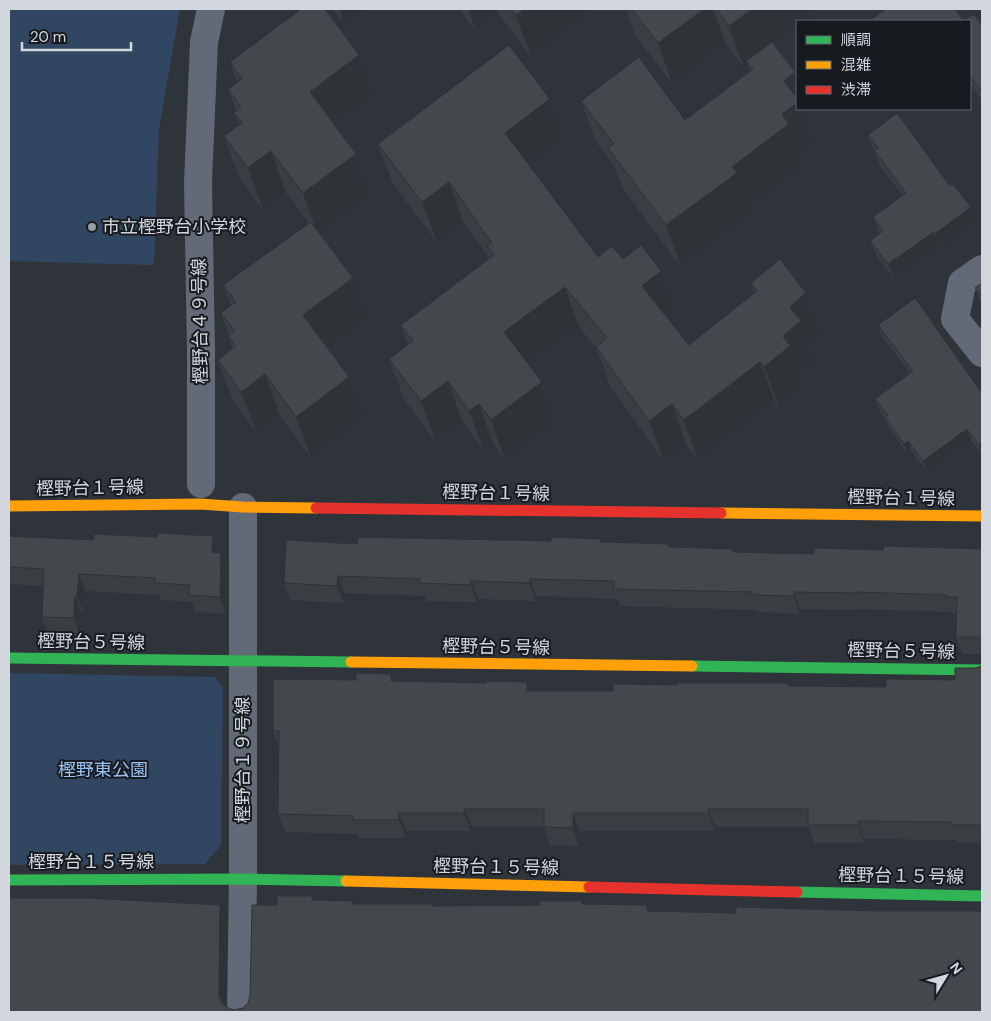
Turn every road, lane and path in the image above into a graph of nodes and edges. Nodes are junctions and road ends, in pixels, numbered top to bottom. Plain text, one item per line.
1 (211, 9) edge
2 (982, 269) edge
3 (982, 353) edge
4 (201, 484) dead end
5 (9, 506) edge
6 (243, 507) junction
7 (982, 516) edge
8 (9, 658) edge
9 (244, 661) junction
10 (982, 670) edge
11 (243, 879) junction
12 (9, 880) edge
13 (982, 896) edge
14 (240, 1012) edge

1 - 4 street, 樫野台４９号線
2 - 3 street
5 - 6 street, 樫野台１号線
6 - 7 street, 樫野台１号線
6 - 9 street, 樫野台１９号線
8 - 9 street, 樫野台５号線
9 - 10 street, 樫野台５号線
9 - 11 street, 樫野台１９号線
11 - 12 street, 樫野台１５号線
11 - 13 street, 樫野台１５号線
11 - 14 street, 樫野台１９号線

